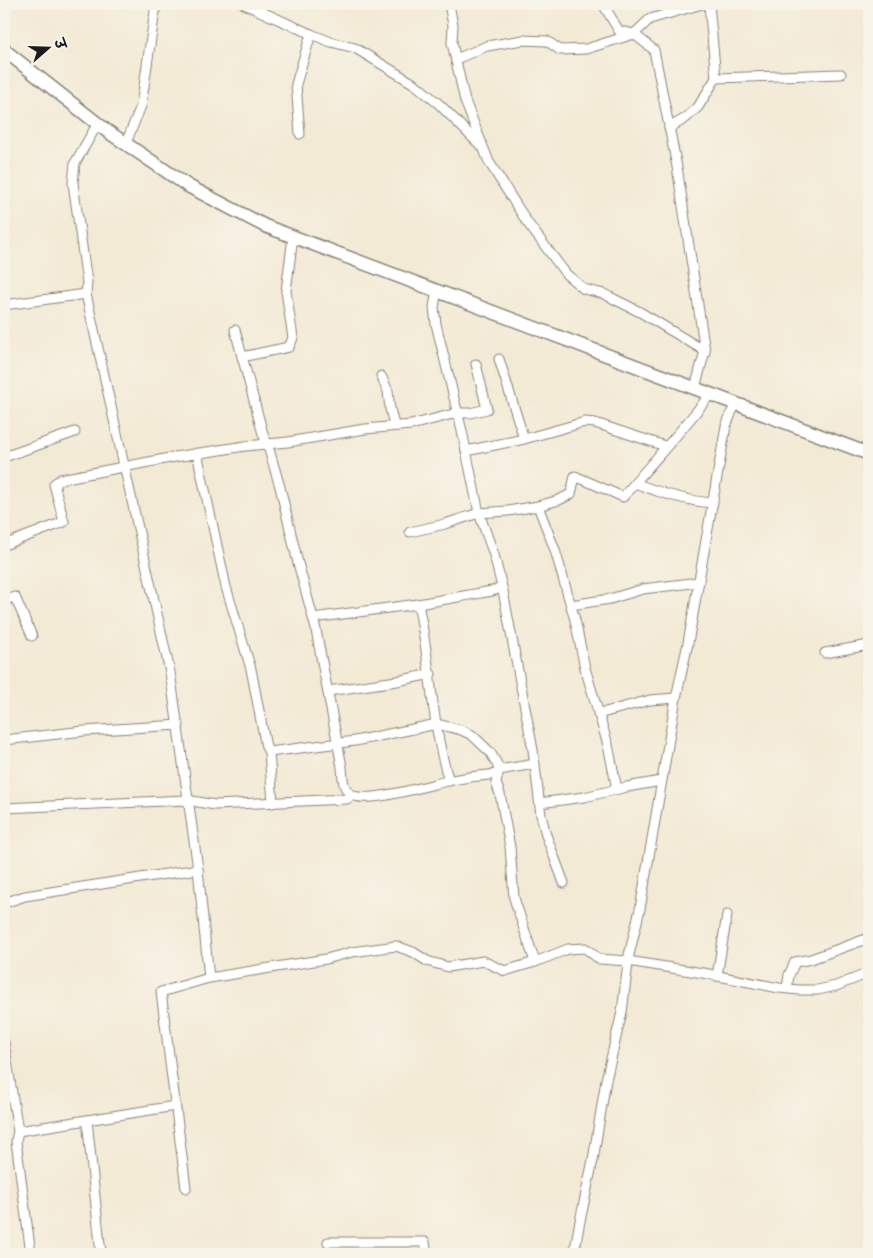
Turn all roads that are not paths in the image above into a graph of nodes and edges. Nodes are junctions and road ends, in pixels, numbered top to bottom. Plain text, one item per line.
1 (156, 4) edge
2 (244, 4) edge
3 (449, 4) edge
4 (603, 4) edge
5 (702, 4) edge
6 (709, 4) edge
7 (311, 34) junction
8 (634, 34) junction
9 (4, 50) edge
10 (456, 58) junction
11 (841, 74) dead end
12 (716, 78) junction
13 (98, 123) junction
14 (669, 128) junction
15 (300, 134) dead end
16 (126, 143) junction
17 (484, 149) junction
18 (294, 237) junction
19 (437, 290) junction
20 (86, 294) junction
21 (4, 306) edge
22 (235, 330) dead end
23 (705, 352) junction
24 (242, 357) junction
25 (499, 358) dead end
26 (476, 364) dead end
27 (381, 376) dead end
28 (695, 388) junction
29 (711, 393) junction
30 (736, 402) junction
31 (457, 413) junction
32 (394, 425) junction
33 (75, 432) dead end
34 (524, 439) junction
35 (266, 443) junction
36 (665, 446) junction
37 (466, 451) junction
38 (197, 454) junction
39 (869, 454) edge
40 (4, 457) edge
41 (124, 466) junction
42 (635, 483) junction
43 (713, 503) junction
44 (538, 506) junction
45 (479, 512) junction
46 (410, 532) dead end
47 (4, 545) edge
48 (699, 582) junction
49 (502, 588) junction
50 (4, 600) edge
51 (418, 604) junction
52 (571, 605) junction
53 (313, 618) junction
54 (32, 636) dead end
55 (869, 645) edge
56 (825, 653) dead end
57 (431, 674) junction
58 (328, 691) junction
59 (676, 698) junction
60 (598, 714) junction
61 (437, 724) junction
62 (179, 725) junction
63 (4, 740) edge
64 (338, 742) junction
65 (270, 752) junction
66 (535, 764) junction
67 (498, 772) junction
68 (449, 781) junction
69 (661, 781) junction
70 (617, 789) junction
71 (352, 795) junction
72 (187, 800) junction
73 (540, 802) junction
74 (273, 803) junction
75 (4, 808) edge
76 (198, 869) junction
77 (564, 883) dead end
78 (4, 903) edge
79 (726, 915) dead end
80 (869, 938) edge
81 (628, 961) junction
82 (535, 962) junction
83 (869, 973) edge
84 (717, 976) junction
85 (209, 978) junction
86 (787, 988) junction
87 (4, 1042) edge
88 (175, 1106) junction
89 (87, 1120) junction
90 (18, 1131) junction
91 (186, 1188) dead end
92 (328, 1242) dead end
93 (31, 1254) edge
94 (101, 1254) edge
95 (427, 1254) edge
96 (574, 1254) edge

1 - 16 street
2 - 7 street
3 - 10 street
4 - 8 street
5 - 8 street
6 - 12 street
7 - 15 street
7 - 17 street
8 - 10 street
8 - 14 street
9 - 13 street
10 - 17 street
11 - 12 street
12 - 14 street
13 - 16 street
13 - 20 street
14 - 23 street
16 - 18 street
17 - 23 street
18 - 19 street
18 - 24 street
19 - 28 street
19 - 31 street
20 - 21 street
20 - 41 street
22 - 24 street
23 - 28 street
24 - 35 street
25 - 34 street
26 - 31 street
27 - 32 street
28 - 29 street
29 - 30 street
29 - 36 street
30 - 39 street
30 - 43 street
31 - 32 street
31 - 37 street
32 - 35 street
33 - 40 street
34 - 36 street
34 - 37 street
35 - 38 street
35 - 53 street
36 - 42 street
37 - 45 street
38 - 41 street
38 - 65 street
41 - 47 street
41 - 62 street
42 - 43 street
42 - 44 street
43 - 48 street
44 - 45 street
44 - 52 street
45 - 46 street
45 - 49 street
48 - 52 street
48 - 59 street
49 - 51 street
49 - 66 street
50 - 54 street
51 - 53 street
51 - 57 street
52 - 60 street
53 - 58 street
55 - 56 street
57 - 58 street
57 - 61 street
58 - 64 street
59 - 60 street
59 - 69 street
60 - 70 street
61 - 64 street
61 - 67 street
61 - 68 street
62 - 63 street
62 - 72 street
64 - 65 street
64 - 71 street
65 - 74 street
66 - 67 street
66 - 73 street
67 - 68 street
67 - 82 street
68 - 71 street
69 - 70 street
69 - 81 street
70 - 73 street
71 - 74 street
72 - 74 street
72 - 75 street
72 - 76 street
73 - 77 street
76 - 78 street
76 - 85 street
79 - 84 street
80 - 86 street
81 - 82 street
81 - 84 street
81 - 96 street
82 - 85 street
83 - 86 street
84 - 86 street
85 - 88 street
87 - 90 street
88 - 89 street
88 - 91 street
89 - 90 street
89 - 94 street
90 - 93 street
92 - 95 street

